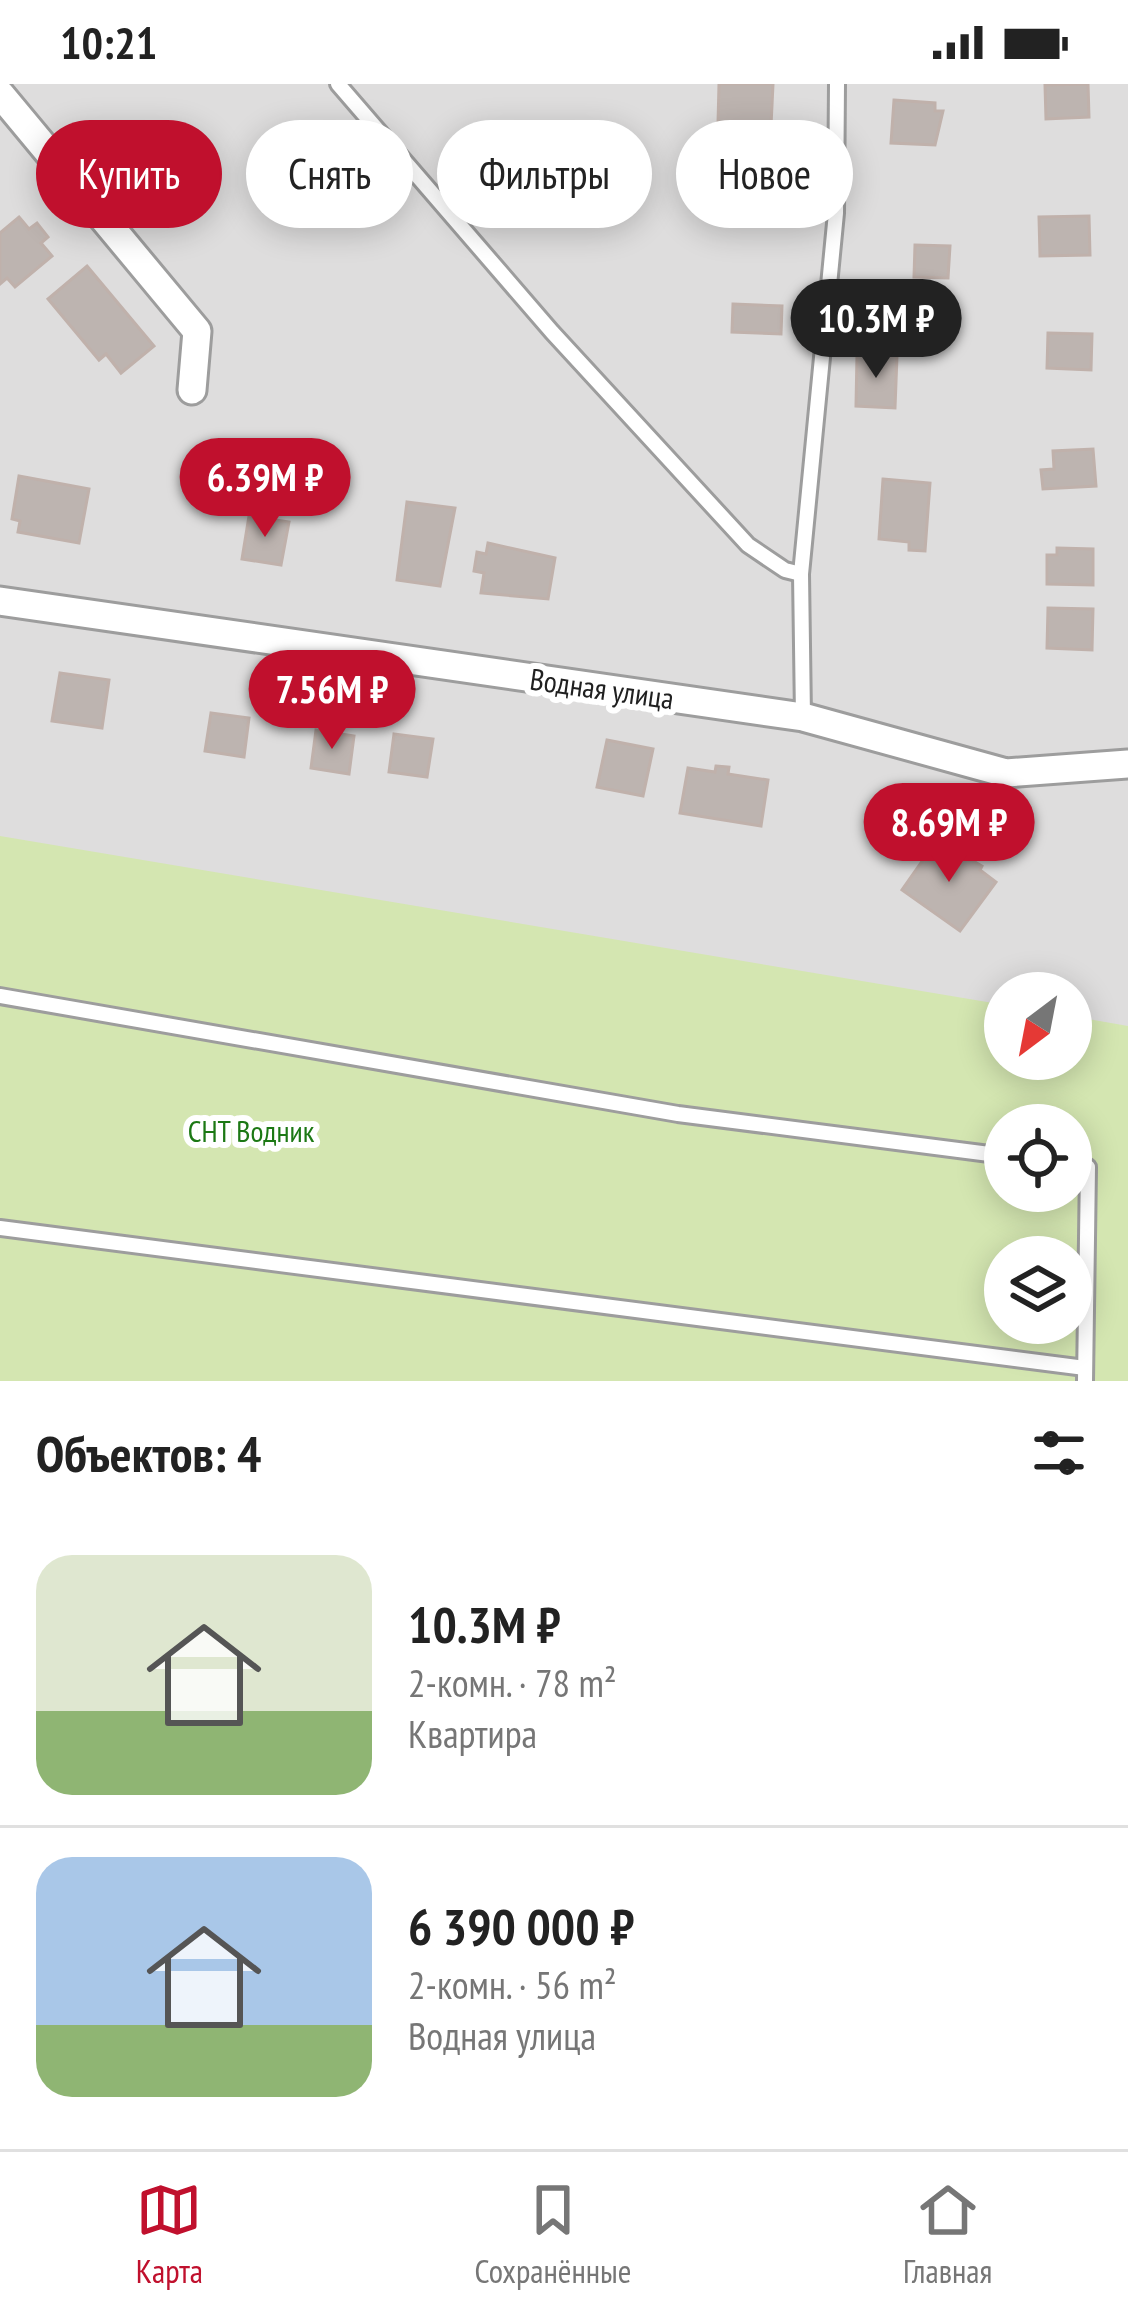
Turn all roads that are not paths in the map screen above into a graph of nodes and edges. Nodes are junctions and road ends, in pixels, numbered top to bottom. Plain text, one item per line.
1 (338, 84) edge
2 (837, 84) edge
3 (0, 94) edge
4 (192, 390) dead end
5 (801, 574) junction
6 (0, 601) edge
7 (803, 717) junction
8 (1128, 764) edge
9 (0, 996) edge
10 (984, 1153) edge
11 (1087, 1212) edge
12 (0, 1228) edge
13 (1085, 1374) edge

1 - 5 lane
2 - 5 lane
3 - 4 street
5 - 7 lane
6 - 7 street, Водная улица
7 - 8 street, Водная улица
9 - 10 lane
11 - 13 lane
12 - 13 lane

